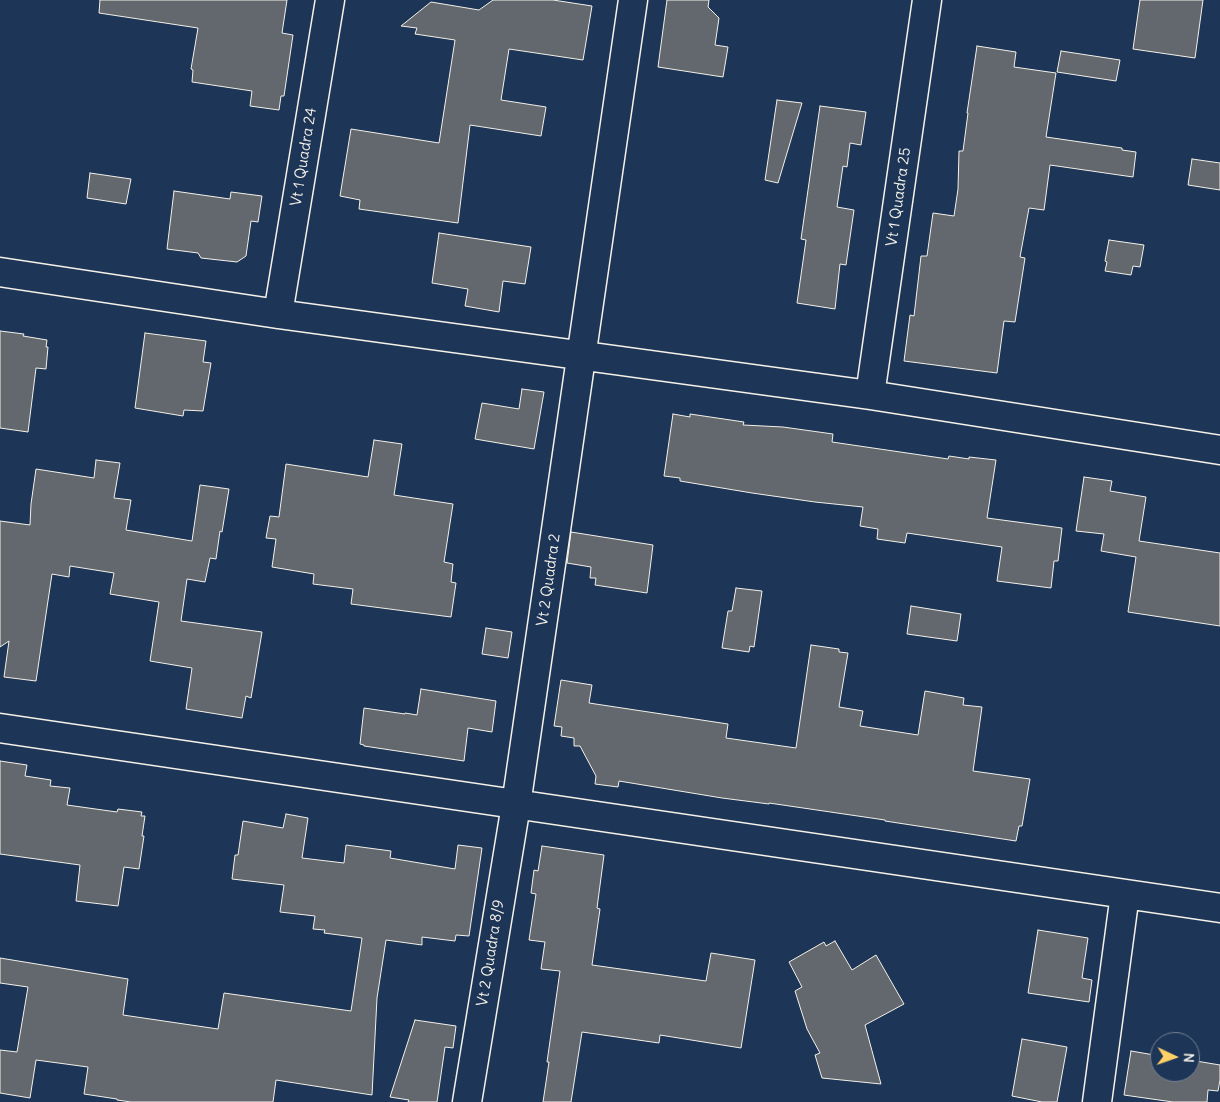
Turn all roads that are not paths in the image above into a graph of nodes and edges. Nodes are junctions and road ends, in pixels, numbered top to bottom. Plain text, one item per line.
1 (330, 0) edge
2 (633, 0) edge
3 (927, 0) edge
4 (0, 272) edge
5 (278, 314) junction
6 (581, 355) junction
7 (870, 395) junction
8 (1220, 450) edge
9 (0, 728) edge
10 (516, 805) junction
11 (1125, 894) junction
12 (1220, 908) edge
13 (467, 1102) edge
14 (1097, 1102) edge

1 - 5 street, Vt 1 Quadra 24
2 - 6 street, Vt 2 Quadra 2
3 - 7 street, Vt 1 Quadra 25
4 - 5 street
5 - 6 street
6 - 7 street
6 - 10 street, Vt 2 Quadra 2
7 - 8 street
9 - 10 street
10 - 11 street
10 - 13 street, Vt 2 Quadra 8/9
11 - 12 street
11 - 14 street

